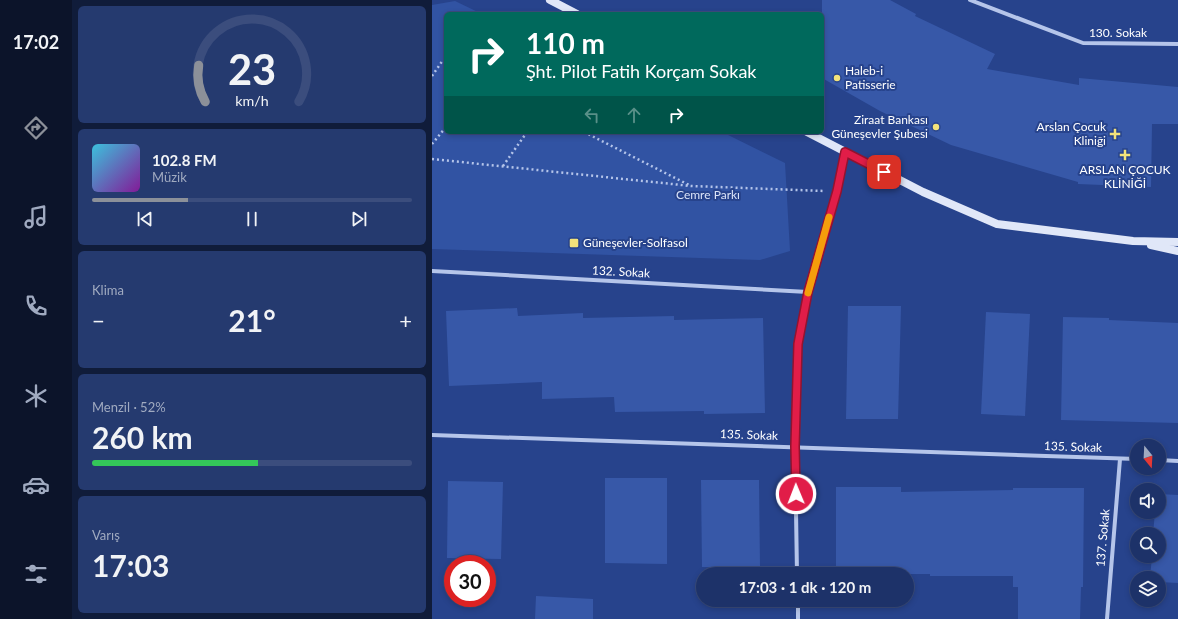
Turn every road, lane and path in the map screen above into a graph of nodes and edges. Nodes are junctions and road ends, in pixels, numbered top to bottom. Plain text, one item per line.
1 (550, 0) edge
2 (970, 0) edge
3 (573, 12) edge
4 (1178, 44) edge
5 (444, 61) edge
6 (432, 76) edge
7 (444, 129) edge
8 (525, 134) edge
9 (588, 134) edge
10 (810, 134) edge
11 (432, 144) edge
12 (845, 152) junction
13 (432, 159) edge
14 (502, 166) junction
15 (691, 186) junction
16 (837, 191) junction
17 (1133, 241) junction
18 (1178, 242) edge
19 (1178, 251) edge
20 (432, 272) edge
21 (808, 292) junction
22 (432, 435) edge
23 (795, 446) junction
24 (1120, 459) junction
25 (1130, 459) edge
26 (1166, 460) edge
27 (1178, 461) edge
28 (797, 567) edge
29 (798, 607) edge
30 (798, 619) edge
31 (1107, 619) edge

1 - 3 main road
2 - 4 street, 130. Sokak
5 - 6 path
7 - 11 path
8 - 14 path
9 - 15 path
10 - 12 main road
12 - 16 street
12 - 17 main road
13 - 14 path
14 - 15 path
15 - 16 path
16 - 21 street
17 - 18 main road
17 - 19 main road
20 - 21 street, 132. Sokak
21 - 23 street
22 - 23 street, 135. Sokak
23 - 24 street, 135. Sokak
23 - 28 street
24 - 25 street, 135. Sokak
24 - 31 street, 137. Sokak
26 - 27 street
29 - 30 street

